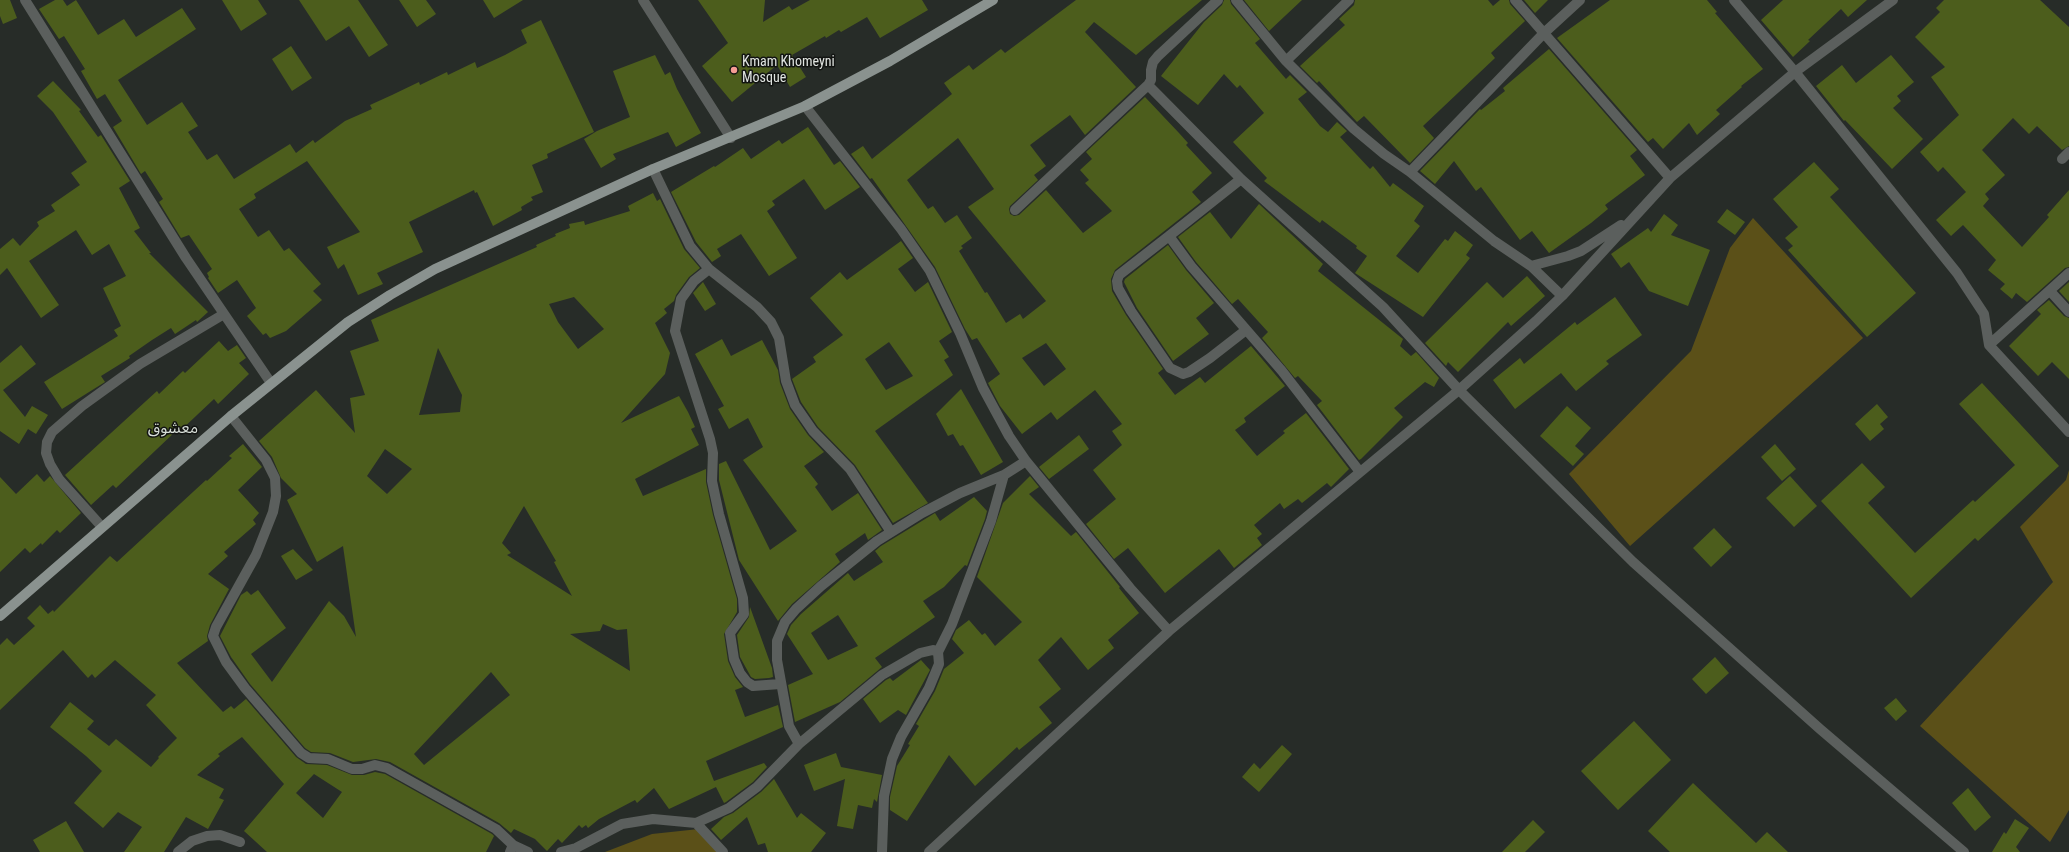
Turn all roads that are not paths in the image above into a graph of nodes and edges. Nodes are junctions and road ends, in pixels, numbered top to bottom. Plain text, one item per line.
1 (25, 0) edge
2 (644, 0) edge
3 (993, 0) edge
4 (1218, 0) edge
5 (1236, 0) edge
6 (1349, 0) edge
7 (1515, 0) edge
8 (1580, 0) edge
9 (1734, 0) edge
10 (1893, 0) edge
11 (1544, 32) junction
12 (1286, 60) junction
13 (1795, 72) junction
14 (1148, 85) junction
15 (805, 106) junction
16 (732, 138) junction
17 (653, 169) junction
18 (1410, 172) junction
19 (1670, 178) junction
20 (1241, 179) junction
21 (1015, 210) dead end
22 (1632, 217) junction
23 (1169, 236) junction
24 (1531, 266) junction
25 (709, 269) junction
26 (2069, 274) edge
27 (2050, 291) junction
28 (1562, 296) junction
29 (2069, 312) edge
30 (224, 314) junction
31 (1246, 330) junction
32 (1989, 345) junction
33 (272, 383) junction
34 (1459, 390) junction
35 (231, 416) junction
36 (2069, 432) edge
37 (1026, 461) junction
38 (1360, 472) junction
39 (1004, 475) junction
40 (102, 527) junction
41 (891, 532) junction
42 (0, 616) edge
43 (1169, 631) junction
44 (938, 652) junction
45 (780, 684) junction
46 (799, 744) junction
47 (696, 823) junction
48 (240, 842) dead end
49 (511, 849) edge
50 (178, 852) edge
51 (528, 852) edge
52 (561, 852) edge
53 (723, 852) edge
54 (882, 852) edge
55 (929, 852) edge
56 (1964, 852) edge

1 - 30 street
2 - 16 street
3 - 15 main road
4 - 14 street
5 - 12 street
6 - 12 street
7 - 11 street
8 - 11 street
9 - 13 street
10 - 13 street
11 - 18 street
11 - 19 street
12 - 18 street
13 - 19 street
13 - 32 street
14 - 20 street
14 - 21 street
15 - 16 main road
15 - 37 street
16 - 17 main road
17 - 25 street
17 - 33 main road
18 - 24 street
19 - 22 street
20 - 23 street
20 - 34 street
22 - 24 street
22 - 28 street
23 - 31 street
23 - 31 street
24 - 28 street
25 - 41 street
25 - 45 street
26 - 27 street
27 - 29 street
27 - 32 street
28 - 34 street
30 - 33 street
30 - 40 street
31 - 38 street
32 - 36 street
33 - 35 main road
34 - 38 street
34 - 56 street
35 - 40 main road
35 - 49 street
37 - 39 street
37 - 43 street
38 - 43 street
39 - 41 street
39 - 44 street
40 - 42 main road
41 - 45 street
43 - 55 street
44 - 46 street
44 - 54 street
45 - 46 street
46 - 47 street
47 - 52 street
47 - 53 street
48 - 50 street
49 - 51 street

